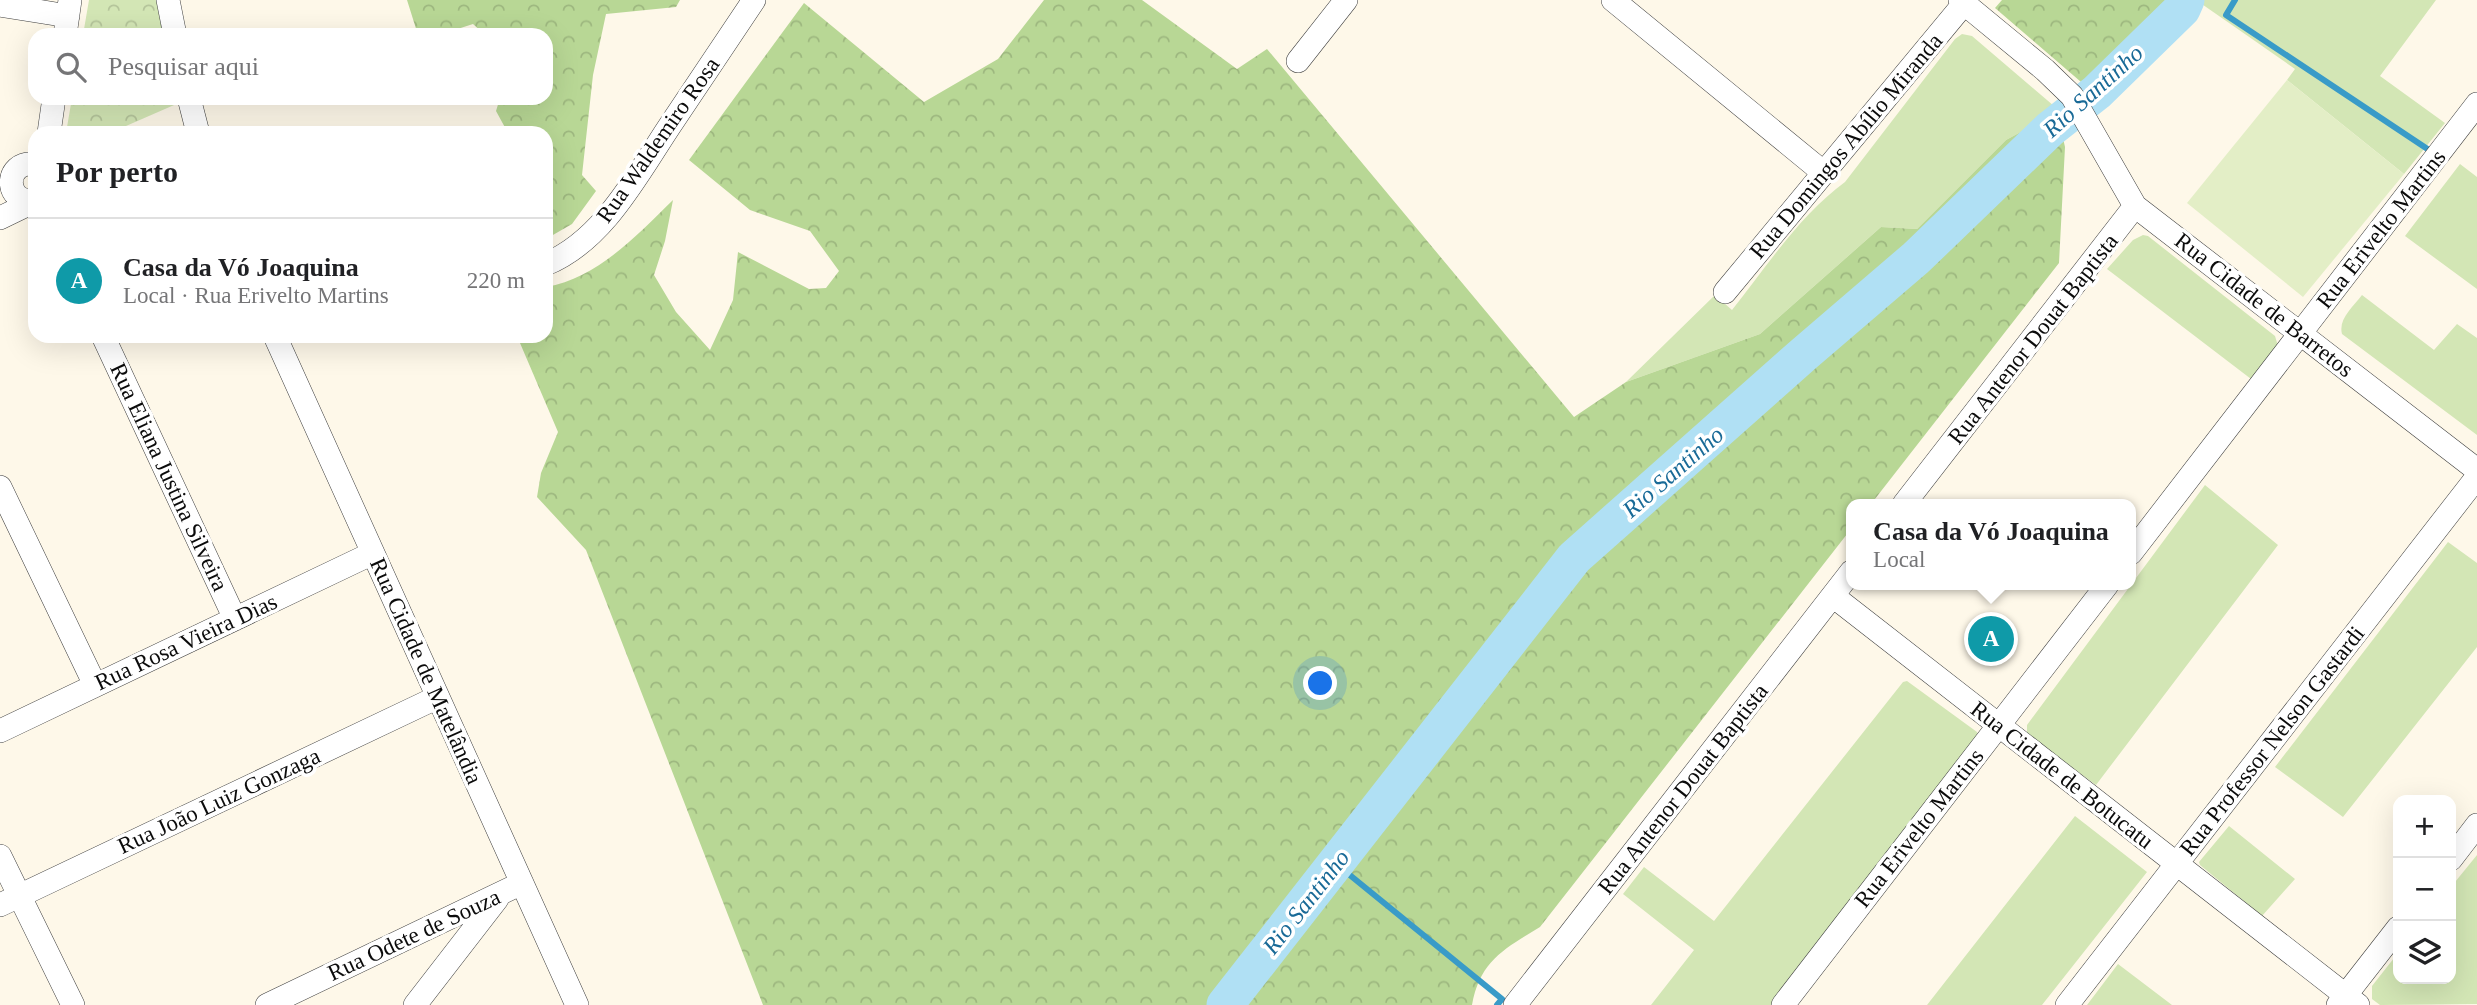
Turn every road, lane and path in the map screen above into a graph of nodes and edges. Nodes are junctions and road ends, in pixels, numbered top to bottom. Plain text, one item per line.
1 (168, 0) edge
2 (754, 0) edge
3 (1346, 0) edge
4 (1613, 0) edge
5 (1964, 1) edge
6 (0, 5) edge
7 (68, 17) edge
8 (174, 28) edge
9 (1298, 61) dead end
10 (2477, 104) edge
11 (53, 105) edge
12 (189, 105) edge
13 (50, 126) edge
14 (191, 126) edge
15 (1824, 173) junction
16 (13, 174) edge
17 (28, 201) edge
18 (28, 204) edge
19 (2136, 206) junction
20 (0, 218) edge
21 (553, 260) edge
22 (1726, 292) dead end
23 (2301, 333) junction
24 (106, 343) edge
25 (278, 343) edge
26 (2477, 470) edge
27 (2477, 477) edge
28 (0, 487) edge
29 (1908, 499) edge
30 (2136, 547) edge
31 (373, 553) junction
32 (1846, 579) edge
33 (2103, 590) edge
34 (1833, 596) junction
35 (234, 619) junction
36 (95, 685) junction
37 (438, 697) junction
38 (1998, 725) junction
39 (0, 730) edge
40 (2477, 825) edge
41 (0, 856) edge
42 (2452, 858) edge
43 (2176, 864) junction
44 (522, 883) junction
45 (501, 894) junction
46 (10, 900) edge
47 (2393, 935) edge
48 (1522, 1002) edge
49 (2347, 1002) edge
50 (73, 1005) edge
51 (267, 1005) edge
52 (415, 1005) edge
53 (577, 1005) edge
54 (1783, 1005) edge
55 (2067, 1005) edge

1 - 8 street
2 - 21 street, Rua Waldemiro Rosa
3 - 9 street
4 - 15 street
5 - 15 street, Rua Domingos Abílio Miranda
5 - 19 street, Rua Cidade de Barretos
6 - 7 street
10 - 23 street, Rua Erivelto Martins
11 - 13 street
12 - 14 street
15 - 22 street, Rua Domingos Abílio Miranda
16 - 17 street
18 - 20 street
19 - 23 street, Rua Cidade de Barretos
19 - 29 street, Rua Antenor Douat Baptista
23 - 26 street, Rua Cidade de Barretos
23 - 30 street, Rua Erivelto Martins
24 - 35 street, Rua Eliana Justina Silveira
25 - 31 street, Rua Cidade de Matelândia
27 - 43 street, Rua Professor Nelson Gastardi
28 - 36 street
31 - 35 street, Rua Rosa Vieira Dias
31 - 37 street, Rua Cidade de Matelândia
32 - 34 street, Rua Antenor Douat Baptista
33 - 38 street, Rua Erivelto Martins
34 - 38 street, Rua Cidade de Botucatu
34 - 48 street, Rua Antenor Douat Baptista
35 - 36 street, Rua Rosa Vieira Dias
36 - 39 street, Rua Rosa Vieira Dias
37 - 44 street, Rua Cidade de Matelândia
37 - 46 street, Rua João Luiz Gonzaga
38 - 43 street, Rua Cidade de Botucatu
38 - 54 street, Rua Erivelto Martins
40 - 42 street
41 - 46 street
43 - 49 street, Rua Cidade de Botucatu
43 - 55 street, Rua Professor Nelson Gastardi
44 - 45 street, Rua Odete de Souza
44 - 53 street, Rua Cidade de Matelândia
45 - 51 street, Rua Odete de Souza
45 - 52 street
46 - 50 street
47 - 49 street

